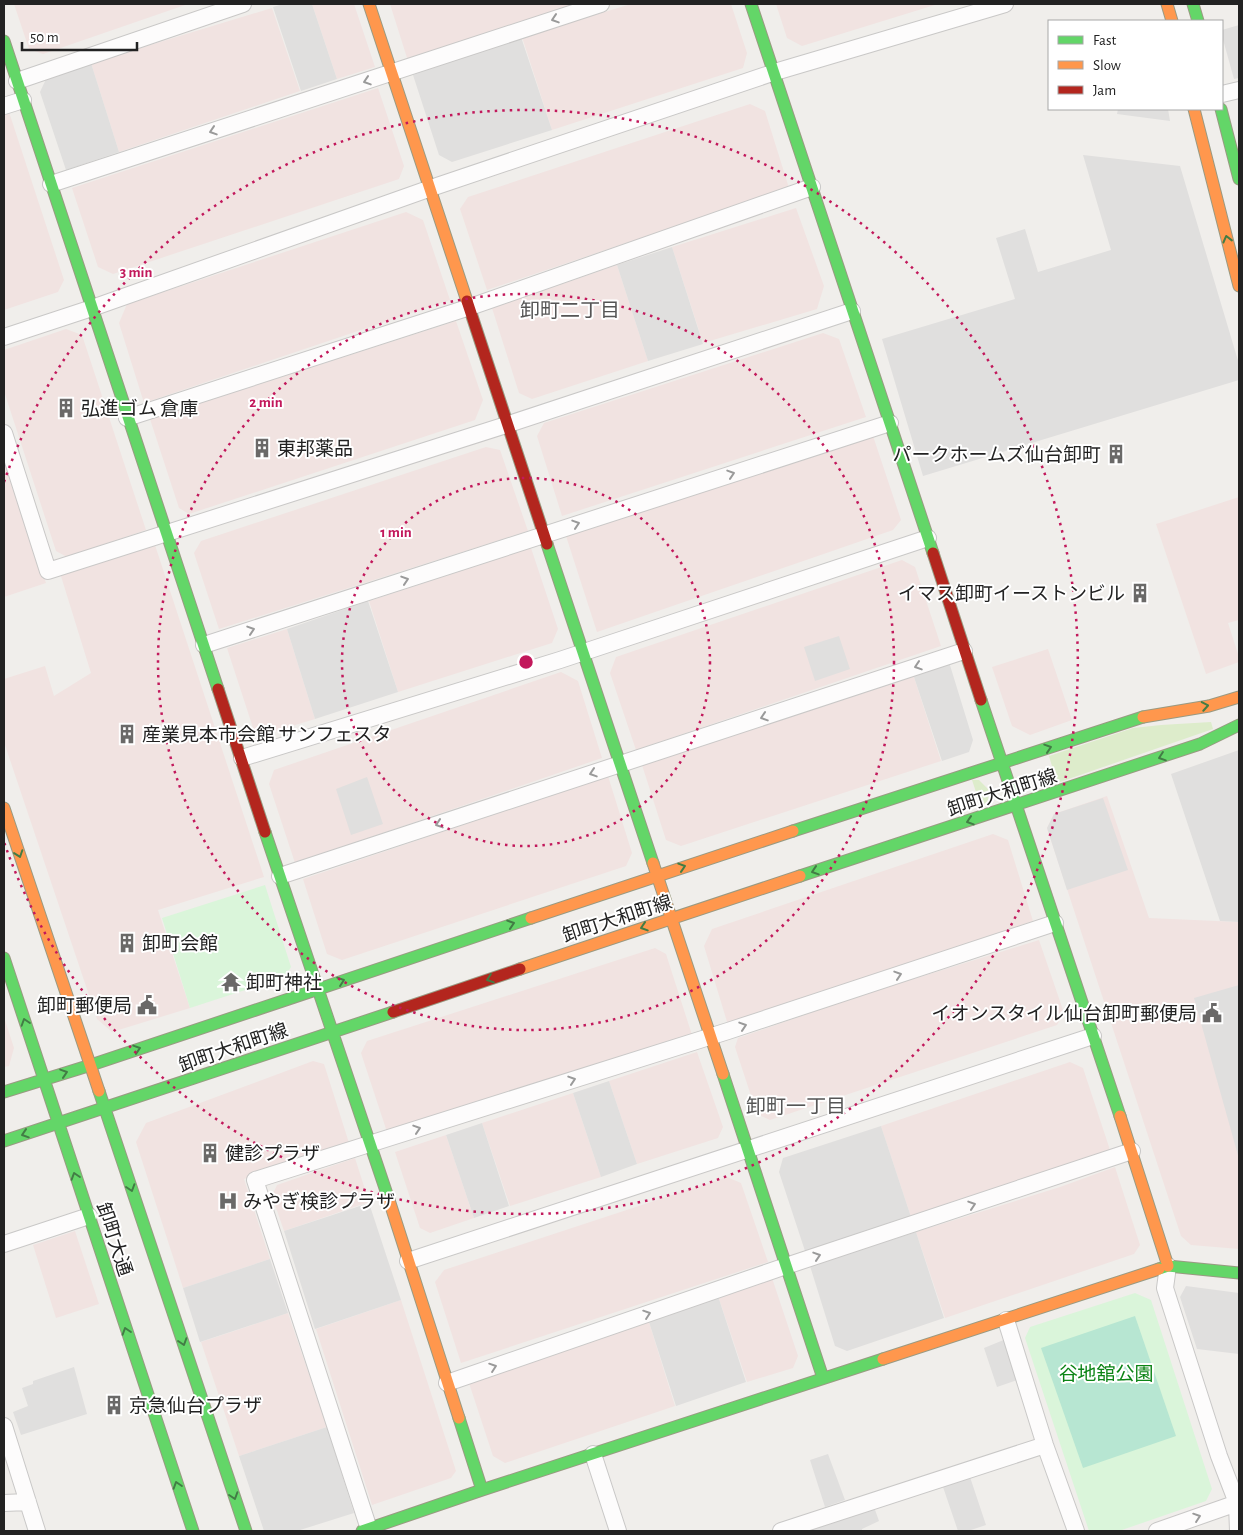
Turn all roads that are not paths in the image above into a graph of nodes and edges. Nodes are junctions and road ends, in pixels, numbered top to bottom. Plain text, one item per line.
1 (243, 4) edge
2 (370, 4) edge
3 (601, 4) edge
4 (751, 4) edge
5 (1005, 4) edge
6 (1167, 4) edge
7 (1193, 4) edge
8 (1172, 20) edge
9 (1198, 20) edge
10 (4, 41) edge
11 (775, 72) junction
12 (392, 73) junction
13 (17, 81) junction
14 (1239, 90) edge
15 (1223, 94) edge
16 (23, 100) junction
17 (4, 106) edge
18 (1194, 110) edge
19 (1220, 110) edge
20 (1239, 179) edge
21 (51, 184) junction
22 (812, 187) junction
23 (431, 188) junction
24 (1239, 286) edge
25 (470, 307) junction
26 (92, 308) junction
27 (852, 311) junction
28 (4, 337) edge
29 (128, 418) junction
30 (890, 423) junction
31 (509, 424) junction
32 (4, 433) edge
33 (166, 532) junction
34 (545, 534) junction
35 (928, 538) junction
36 (204, 645) junction
37 (964, 650) junction
38 (583, 652) junction
39 (1239, 696) edge
40 (1239, 725) edge
41 (242, 758) junction
42 (620, 764) junction
43 (1002, 764) junction
44 (1016, 806) junction
45 (4, 808) edge
46 (280, 876) junction
47 (657, 876) junction
48 (671, 918) junction
49 (1055, 923) junction
50 (4, 958) edge
51 (317, 989) junction
52 (332, 1032) junction
53 (710, 1036) junction
54 (1093, 1036) junction
55 (91, 1065) junction
56 (44, 1080) junction
57 (4, 1092) edge
58 (104, 1109) junction
59 (58, 1123) junction
60 (4, 1141) edge
61 (370, 1143) junction
62 (747, 1150) junction
63 (1132, 1151) junction
64 (88, 1216) junction
65 (4, 1244) edge
66 (408, 1261) junction
67 (786, 1266) junction
68 (1168, 1266) junction
69 (1239, 1273) edge
70 (1006, 1320) junction
71 (823, 1378) junction
72 (448, 1383) junction
73 (4, 1426) edge
74 (1045, 1445) junction
75 (593, 1454) junction
76 (482, 1490) junction
77 (28, 1502) junction
78 (4, 1503) edge
79 (1237, 1503) junction
80 (365, 1530) edge
81 (38, 1531) edge
82 (193, 1531) edge
83 (246, 1531) edge
84 (618, 1531) edge
85 (782, 1531) edge
86 (1076, 1531) edge
87 (1157, 1531) edge
88 (1238, 1531) edge

1 - 13 street
2 - 12 street
3 -> 12 street
4 - 11 street
5 - 11 street
6 - 8 street
7 - 9 street
10 - 13 street
11 - 22 street
11 - 23 street
12 -> 21 street
12 - 23 street
13 - 16 street
14 - 15 street
16 - 17 street
16 - 21 street
24 -> 18 street
19 - 20 street
21 - 26 street
22 - 25 street
22 - 27 street
23 - 25 street
23 - 26 street
25 - 29 street
25 - 31 street
26 - 28 street
26 - 29 street
27 - 30 street
27 - 31 street
29 - 33 street
34 -> 30 street
30 - 35 street
31 - 33 street
31 - 34 street
32 - 33 street
33 - 36 street
36 -> 34 street
34 - 38 street
35 - 37 street
35 - 38 street
36 - 41 street
37 -> 42 street
37 - 43 street
38 - 41 street
38 - 42 street
43 -> 39 street, 卸町大和町線
40 -> 44 street, 卸町大和町線
41 - 46 street
42 -> 46 street
42 - 47 street
43 - 44 street
47 -> 43 street, 卸町大和町線
44 -> 48 street, 卸町大和町線
44 - 49 street
45 -> 55 street
46 - 51 street
47 - 48 street
51 -> 47 street, 卸町大和町線
48 -> 52 street, 卸町大和町線
48 - 53 street
53 -> 49 street
49 - 54 street
56 -> 50 street, 卸町大通
51 - 52 street
55 -> 51 street, 卸町大和町線
52 - 58 street, 卸町大和町線
52 - 61 street
61 -> 53 street
53 - 62 street
54 - 62 street
54 - 63 street
56 -> 55 street, 卸町大和町線
55 - 58 street
56 - 57 street, 卸町大和町線
56 - 59 street, 卸町大通
58 - 59 street, 卸町大和町線
58 -> 83 street
59 -> 60 street, 卸町大和町線
64 -> 59 street, 卸町大通
61 - 66 street
61 - 80 street
62 - 66 street
62 - 67 street
67 -> 63 street
63 - 68 street
64 - 65 street
82 -> 64 street, 卸町大通
66 - 72 street
67 - 71 street
72 -> 67 street
68 - 69 street
68 - 70 street
68 - 79 street
70 - 71 street
70 - 74 street
71 - 75 street
72 - 76 street
73 - 77 street
74 - 85 street
74 - 86 street
75 - 76 street
75 - 84 street
76 - 80 street
77 - 78 street
77 - 81 street
87 -> 79 street
79 - 88 street

